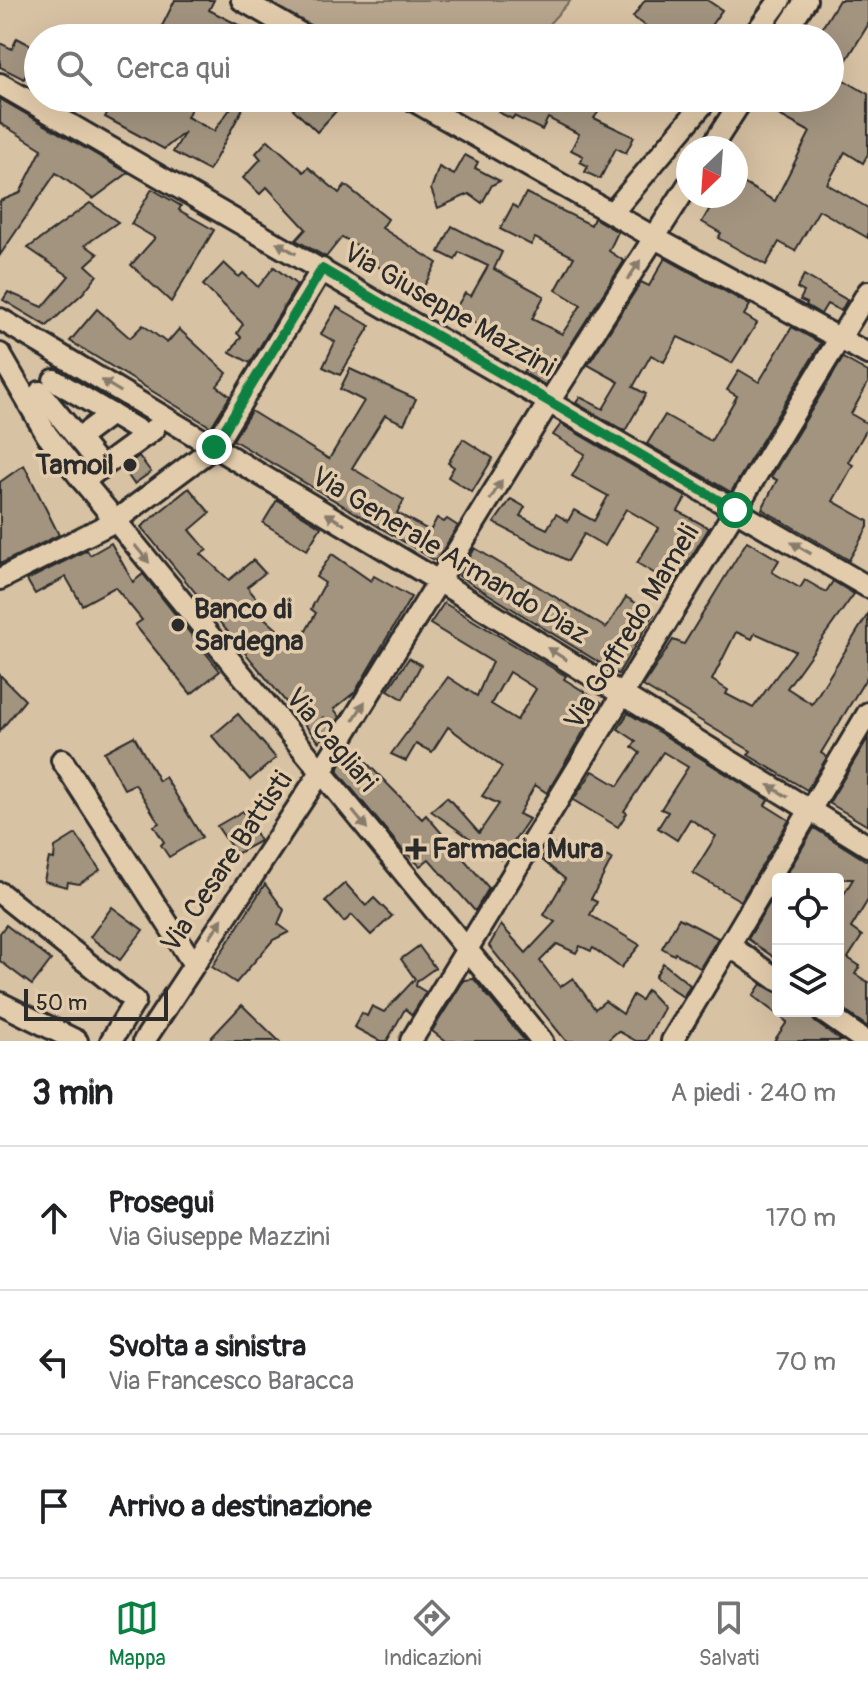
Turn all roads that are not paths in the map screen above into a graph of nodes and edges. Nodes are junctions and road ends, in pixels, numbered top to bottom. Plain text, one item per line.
1 (242, 0) edge
2 (806, 0) edge
3 (776, 5) edge
4 (284, 24) edge
5 (762, 24) edge
6 (783, 24) edge
7 (790, 24) edge
8 (0, 84) edge
9 (24, 98) edge
10 (49, 112) edge
11 (434, 112) edge
12 (696, 112) edge
13 (734, 112) edge
14 (719, 136) edge
15 (676, 204) edge
16 (612, 213) junction
17 (655, 238) junction
18 (322, 269) junction
19 (868, 292) edge
20 (0, 319) edge
21 (841, 338) junction
22 (0, 354) edge
23 (868, 354) edge
24 (74, 363) junction
25 (41, 391) junction
26 (549, 402) junction
27 (111, 414) junction
28 (167, 419) junction
29 (146, 435) junction
30 (79, 438) junction
31 (214, 447) junction
32 (102, 468) junction
33 (83, 481) junction
34 (735, 510) junction
35 (115, 521) junction
36 (0, 579) edge
37 (440, 582) junction
38 (868, 587) edge
39 (624, 695) junction
40 (868, 713) edge
41 (62, 760) dead end
42 (321, 772) junction
43 (810, 810) junction
44 (868, 846) edge
45 (0, 893) edge
46 (729, 945) junction
47 (468, 951) junction
48 (193, 963) junction
49 (772, 976) edge
50 (0, 1003) edge
51 (831, 1017) edge
52 (37, 1032) edge
53 (77, 1041) edge
54 (111, 1041) edge
55 (144, 1041) edge
56 (411, 1041) edge
57 (542, 1041) edge
58 (672, 1041) edge
59 (865, 1041) edge

1 - 4 street
2 - 7 street
3 - 5 street
3 - 6 street
9 -> 8 street, Via Giuseppe Mazzini
18 -> 10 street, Via Giuseppe Mazzini
11 - 16 street
12 - 16 street
13 - 14 street
15 - 17 street, Via Cesare Battisti
16 - 17 street
17 - 21 street
26 -> 17 street, Via Cesare Battisti
18 - 26 street, Via Giuseppe Mazzini
18 - 31 street
19 - 21 street, Via Goffredo Mameli
20 - 24 street, Via Generale Armando Diaz
21 - 23 street
21 - 34 street, Via Goffredo Mameli
22 - 25 street, Via Cagliari
24 - 25 street
28 -> 24 street, Via Generale Armando Diaz
25 - 27 street
25 - 30 street
25 - 33 street, Via Cagliari
26 - 34 street, Via Giuseppe Mazzini
37 -> 26 street, Via Cesare Battisti
27 - 29 street
27 - 30 street
28 - 29 street
28 - 31 street, Via Generale Armando Diaz
29 - 32 street
30 - 32 street
31 - 35 street
37 -> 31 street, Via Generale Armando Diaz
32 - 33 street
33 - 35 street, Via Cagliari
38 -> 34 street, Via Giuseppe Mazzini
34 - 39 street, Via Goffredo Mameli
35 - 36 street
35 -> 42 street, Via Cagliari
39 -> 37 street, Via Generale Armando Diaz
42 -> 37 street, Via Cesare Battisti
43 -> 39 street, Via Generale Armando Diaz
39 - 47 street, Via Goffredo Mameli
40 - 43 street
41 - 48 street
42 -> 47 street, Via Cagliari
48 -> 42 street, Via Cesare Battisti
43 - 44 street, Via Generale Armando Diaz
43 - 46 street
45 - 54 street
46 - 49 street
46 - 58 street
47 - 56 street, Via Goffredo Mameli
47 - 57 street, Via Cagliari
48 - 55 street, Via Cesare Battisti
50 - 52 street
51 - 59 street
52 - 53 street

